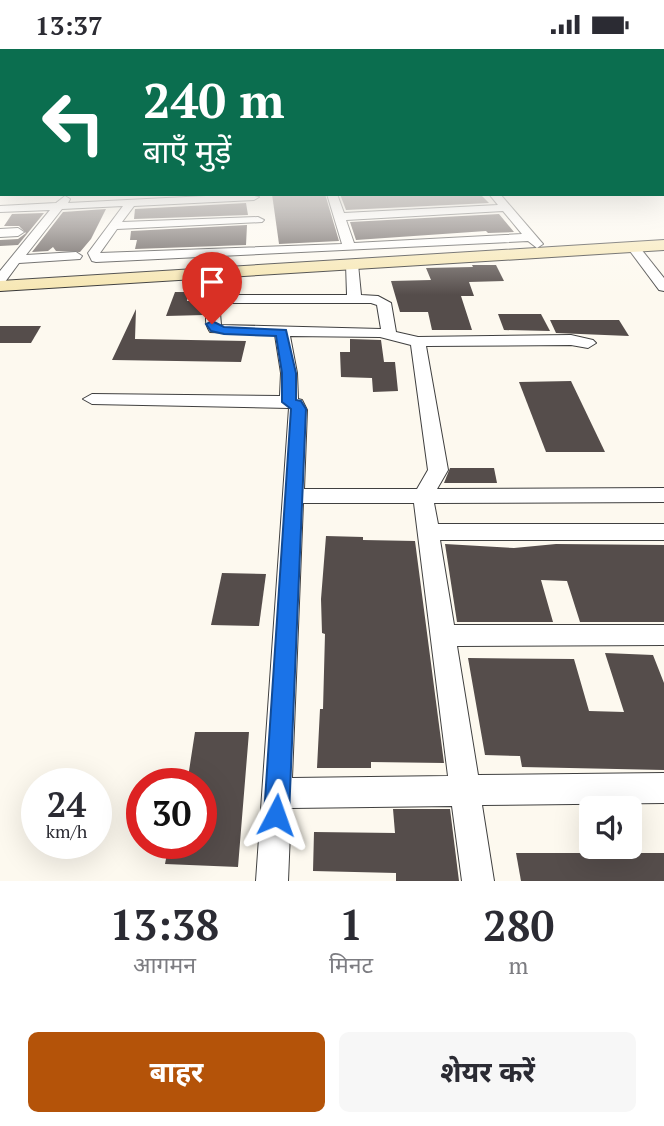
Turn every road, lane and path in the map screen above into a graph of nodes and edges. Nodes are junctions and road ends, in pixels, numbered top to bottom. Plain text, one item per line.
1 (340, 217) edge
2 (50, 218) edge
3 (121, 218) edge
4 (258, 218) edge
5 (515, 218) edge
6 (116, 226) junction
7 (18, 232) dead end
8 (0, 233) edge
9 (532, 237) junction
10 (262, 243) junction
11 (664, 245) edge
12 (633, 247) junction
13 (545, 253) junction
14 (351, 255) junction
15 (76, 256) dead end
16 (14, 260) junction
17 (664, 262) edge
18 (646, 263) junction
19 (227, 271) junction
20 (0, 279) edge
21 (0, 286) edge
22 (664, 287) edge
23 (354, 298) junction
24 (222, 299) junction
25 (282, 333) junction
26 (389, 334) junction
27 (418, 342) junction
28 (588, 343) dead end
29 (92, 399) dead end
30 (289, 402) junction
31 (664, 495) edge
32 (295, 496) junction
33 (423, 496) junction
34 (428, 531) junction
35 (664, 532) edge
36 (664, 635) edge
37 (443, 636) junction
38 (664, 788) edge
39 (466, 792) junction
40 (278, 793) junction
41 (272, 881) edge
42 (478, 881) edge

1 - 14 street
2 - 16 street
3 - 6 street
4 - 10 street
5 - 9 street
6 - 10 street
6 - 10 street
7 - 8 street
9 - 13 street
9 - 14 street
10 - 14 street
10 - 19 street
11 - 12 street
12 - 13 street
12 - 18 street
13 - 14 street
14 - 23 street
15 - 16 street
16 - 20 street
17 - 18 street
18 - 22 street
19 - 21 street
19 - 24 street
23 - 24 street
23 - 26 street
24 - 25 street
25 - 26 street
25 - 30 street
26 - 27 street
27 - 28 street
27 - 33 street
29 - 30 street
30 - 32 street
31 - 33 street
32 - 33 street
32 - 40 street
33 - 34 street
34 - 35 street
34 - 37 street
36 - 37 street
37 - 39 street
38 - 39 street
39 - 40 street
39 - 42 street
40 - 41 street

